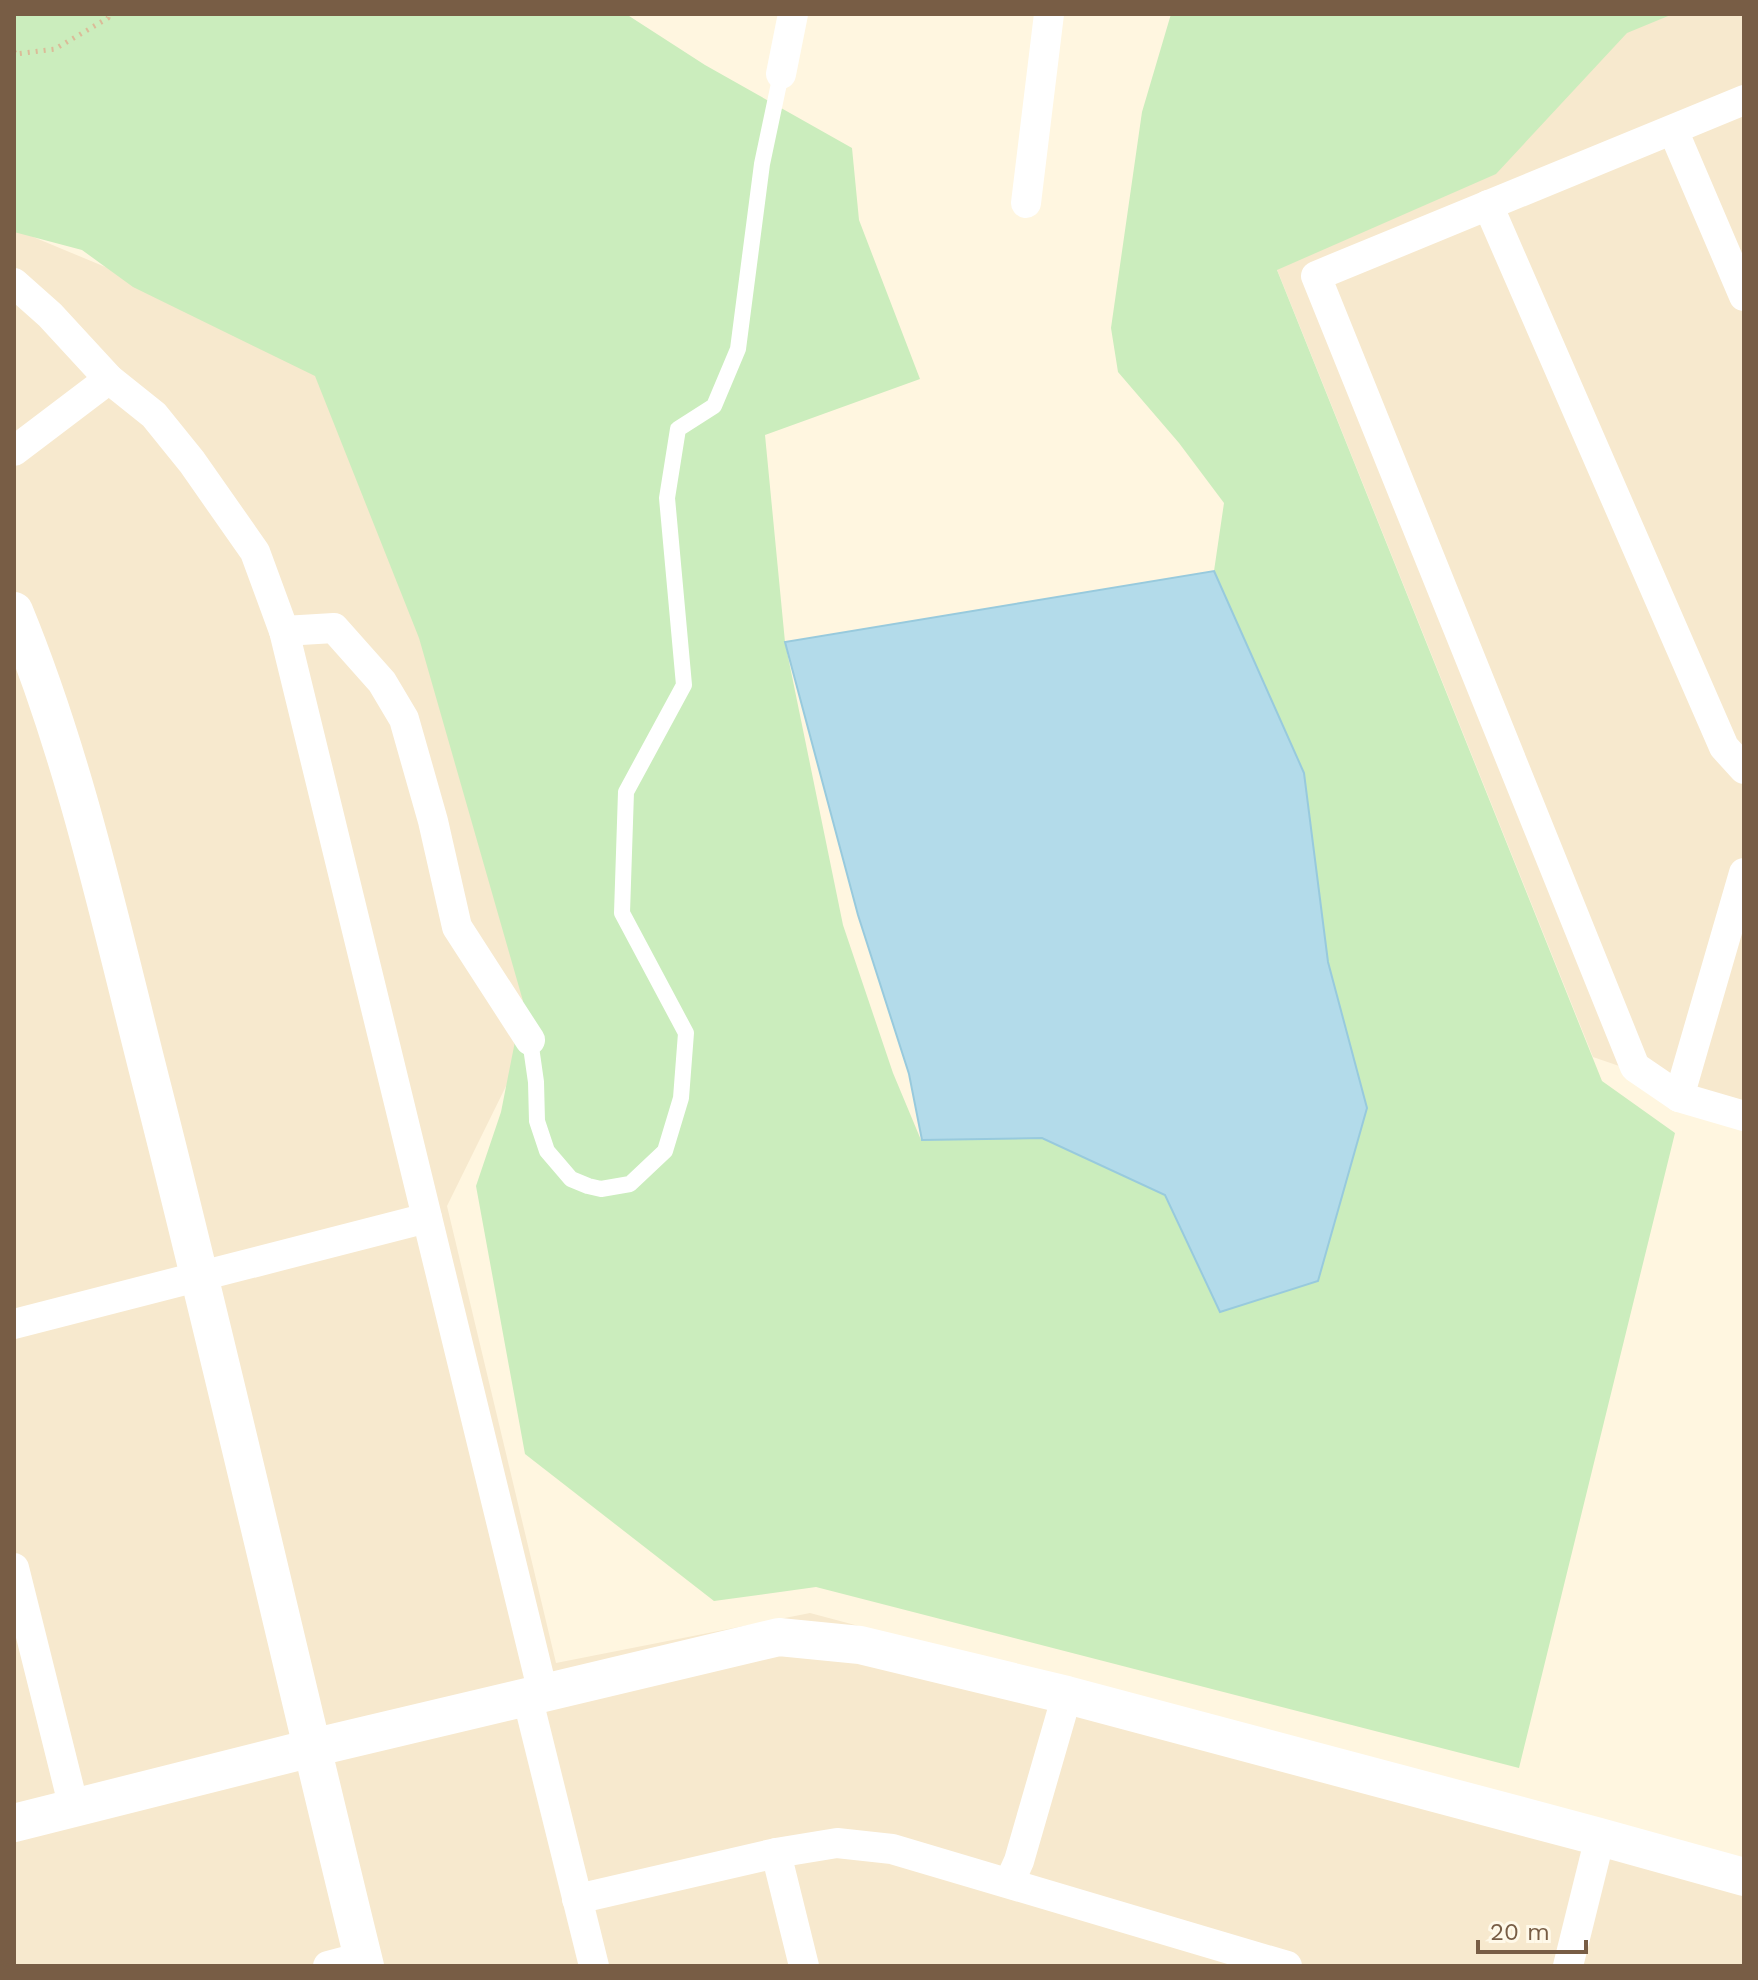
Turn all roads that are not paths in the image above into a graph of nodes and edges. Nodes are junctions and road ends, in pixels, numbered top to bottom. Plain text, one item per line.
1 (793, 14) edge
2 (1049, 14) edge
3 (781, 74) joint
4 (1744, 100) edge
5 (1673, 130) junction
6 (1026, 203) dead end
7 (1488, 205) junction
8 (14, 283) edge
9 (1744, 296) edge
10 (109, 379) junction
11 (14, 451) edge
12 (14, 611) edge
13 (284, 631) junction
14 (1744, 769) edge
15 (1744, 873) edge
16 (530, 1040) joint
17 (1679, 1097) junction
18 (1744, 1116) edge
19 (427, 1218) junction
20 (200, 1277) junction
21 (14, 1324) edge
22 (14, 1568) edge
23 (535, 1695) junction
24 (1067, 1695) junction
25 (312, 1748) junction
26 (74, 1808) junction
27 (14, 1823) edge
28 (1600, 1837) junction
29 (776, 1853) junction
30 (1744, 1877) edge
31 (1009, 1883) junction
32 (577, 1899) junction
33 (351, 1963) edge
34 (594, 1966) edge
35 (804, 1966) edge
36 (1287, 1966) edge
37 (1568, 1966) edge

1 - 3 street
2 - 6 street
3 - 16 lane
4 - 5 street
5 - 7 street
5 - 9 street
7 - 14 street
7 - 17 street
8 - 10 street
10 - 11 street
10 - 13 street
12 - 20 street
13 - 16 street
13 - 19 street
15 - 17 street
17 - 18 street
19 - 20 street
19 - 23 street
20 - 21 street
20 - 25 street
22 - 26 street
23 - 24 street
23 - 25 street
23 - 32 street
24 - 28 street
24 - 31 street
25 - 26 street
25 - 33 street
26 - 27 street
28 - 30 street
28 - 37 street
29 - 31 street
29 - 32 street
29 - 35 street
31 - 36 street
32 - 34 street

